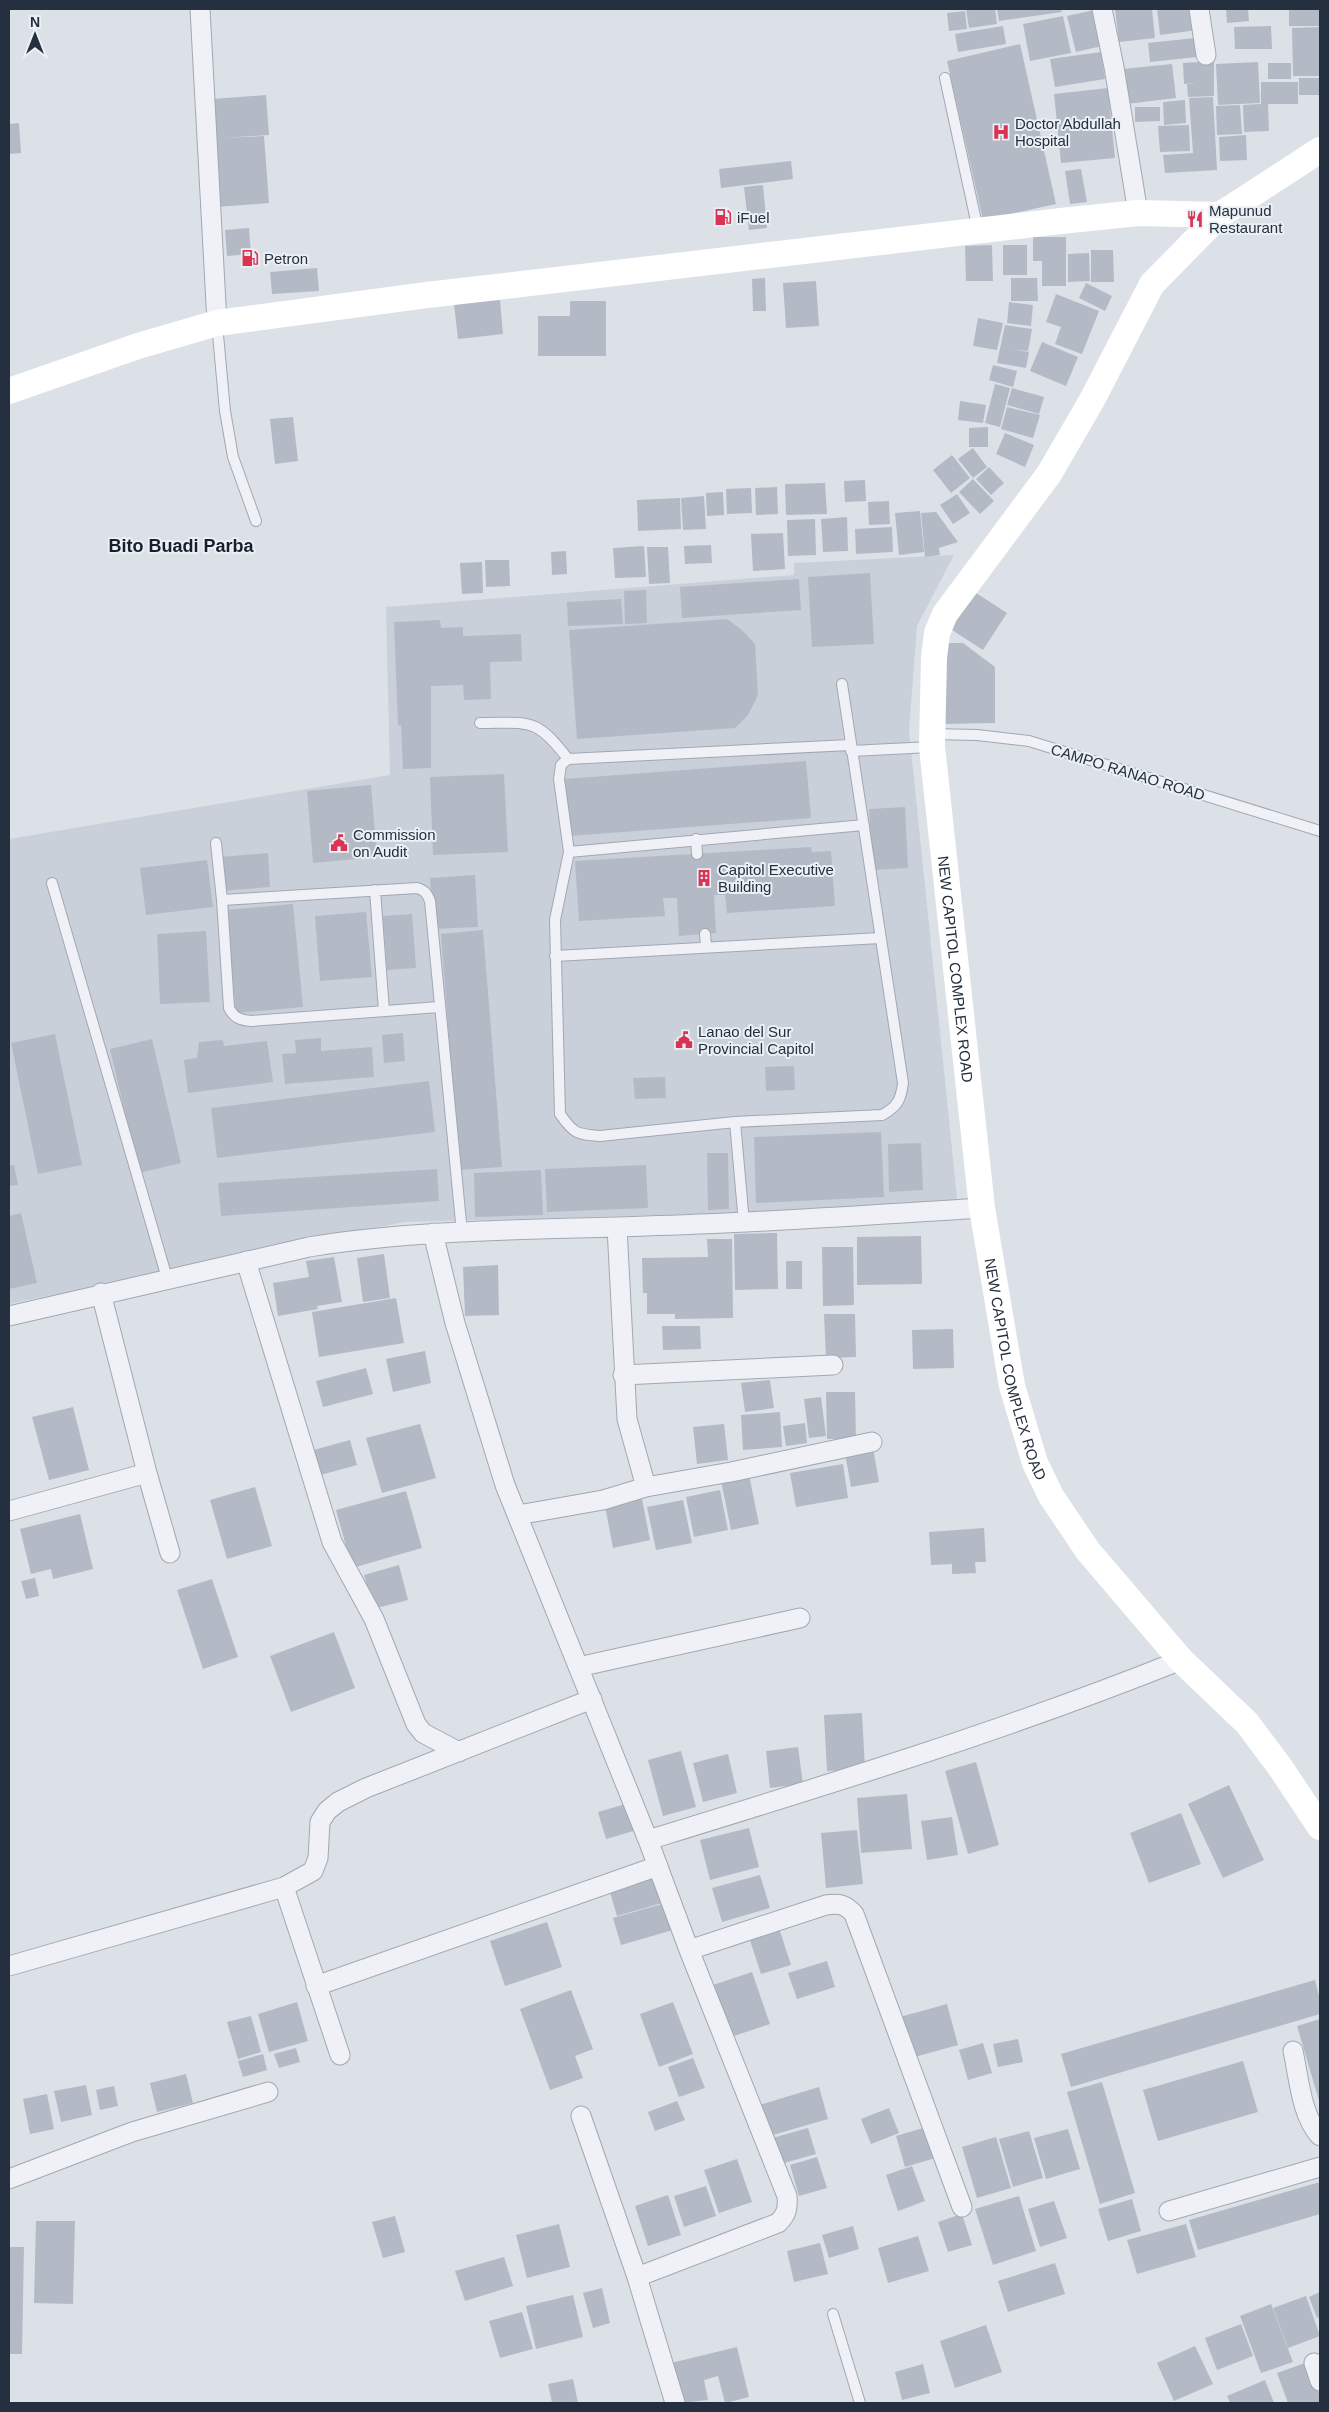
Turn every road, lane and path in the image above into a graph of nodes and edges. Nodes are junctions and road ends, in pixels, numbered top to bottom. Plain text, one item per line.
1 (200, 9) edge
2 (1102, 9) edge
3 (1198, 9) edge
4 (1206, 55) dead end
5 (945, 78) dead end
6 (1320, 150) edge
7 (1138, 213) junction
8 (1220, 215) junction
9 (978, 230) junction
10 (217, 323) junction
11 (9, 391) edge
12 (256, 521) dead end
13 (842, 684) dead end
14 (480, 723) dead end
15 (932, 741) junction
16 (850, 748) junction
17 (568, 758) junction
18 (864, 825) junction
19 (1320, 831) edge
20 (696, 839) junction
21 (216, 843) dead end
22 (569, 852) junction
23 (697, 854) dead end
24 (52, 882) dead end
25 (375, 890) junction
26 (222, 900) junction
27 (705, 934) dead end
28 (880, 938) junction
29 (706, 946) junction
30 (554, 956) junction
31 (439, 1007) junction
32 (384, 1011) junction
33 (735, 1122) junction
34 (982, 1208) junction
35 (744, 1223) junction
36 (617, 1227) junction
37 (433, 1233) junction
38 (462, 1233) junction
39 (246, 1261) junction
40 (167, 1278) junction
41 (101, 1293) junction
42 (9, 1316) edge
43 (833, 1365) dead end
44 (623, 1375) junction
45 (872, 1442) dead end
46 (147, 1474) junction
47 (646, 1487) junction
48 (9, 1511) edge
49 (518, 1516) junction
50 (170, 1553) dead end
51 (800, 1618) dead end
52 (1181, 1660) junction
53 (578, 1667) junction
54 (592, 1699) junction
55 (459, 1752) junction
56 (1320, 1827) edge
57 (648, 1840) junction
58 (658, 1866) junction
59 (284, 1887) junction
60 (690, 1950) junction
61 (9, 1966) edge
62 (316, 1986) junction
63 (1293, 2051) dead end
64 (340, 2055) dead end
65 (268, 2092) dead end
66 (581, 2116) dead end
67 (1320, 2136) edge
68 (1320, 2167) edge
69 (9, 2178) edge
70 (962, 2207) dead end
71 (1169, 2212) dead end
72 (637, 2277) junction
73 (833, 2314) dead end
74 (1314, 2363) dead end
75 (1320, 2381) edge
76 (675, 2403) edge
77 (860, 2403) edge

1 - 10 street
2 - 7 street
3 - 4 street
5 - 9 lane
6 - 8 main road, NEW CAPITOL COMPLEX ROAD
7 - 8 main road
7 - 9 main road
8 - 15 main road, NEW CAPITOL COMPLEX ROAD
9 - 10 main road
10 - 11 main road
10 - 12 lane
13 - 16 lane
14 - 17 lane
15 - 16 lane, CAMPO RANAO ROAD
15 - 19 lane, CAMPO RANAO ROAD
15 - 34 main road, NEW CAPITOL COMPLEX ROAD
16 - 17 lane, CAMPO RANAO ROAD
16 - 18 lane
17 - 22 lane
18 - 20 lane
18 - 28 lane
20 - 22 lane
20 - 23 lane
21 - 26 lane
22 - 30 lane
24 - 40 lane
25 - 26 lane
25 - 31 lane
25 - 32 lane
26 - 32 lane
27 - 29 lane
28 - 29 lane
28 - 33 lane
29 - 30 lane
30 - 33 lane
31 - 32 lane
31 - 38 lane
33 - 35 lane
34 - 35 street
34 - 52 main road, NEW CAPITOL COMPLEX ROAD
35 - 36 street
36 - 38 street
36 - 44 street
37 - 38 street
37 - 39 street
37 - 49 street
39 - 40 street
39 - 55 street
40 - 41 street
41 - 42 street
41 - 46 street
43 - 44 street
44 - 47 street
45 - 47 street
46 - 48 street
46 - 50 street
47 - 49 street
49 - 53 street
51 - 53 street
52 - 56 main road, NEW CAPITOL COMPLEX ROAD
52 - 57 street
53 - 54 street
54 - 55 street
54 - 57 street
55 - 59 street
57 - 58 street
58 - 60 street
58 - 62 street
59 - 61 street
59 - 62 street
60 - 70 street
60 - 72 street
62 - 64 street
63 - 67 street
65 - 69 street
66 - 72 street
68 - 71 street
72 - 76 street
73 - 77 lane
74 - 75 street

